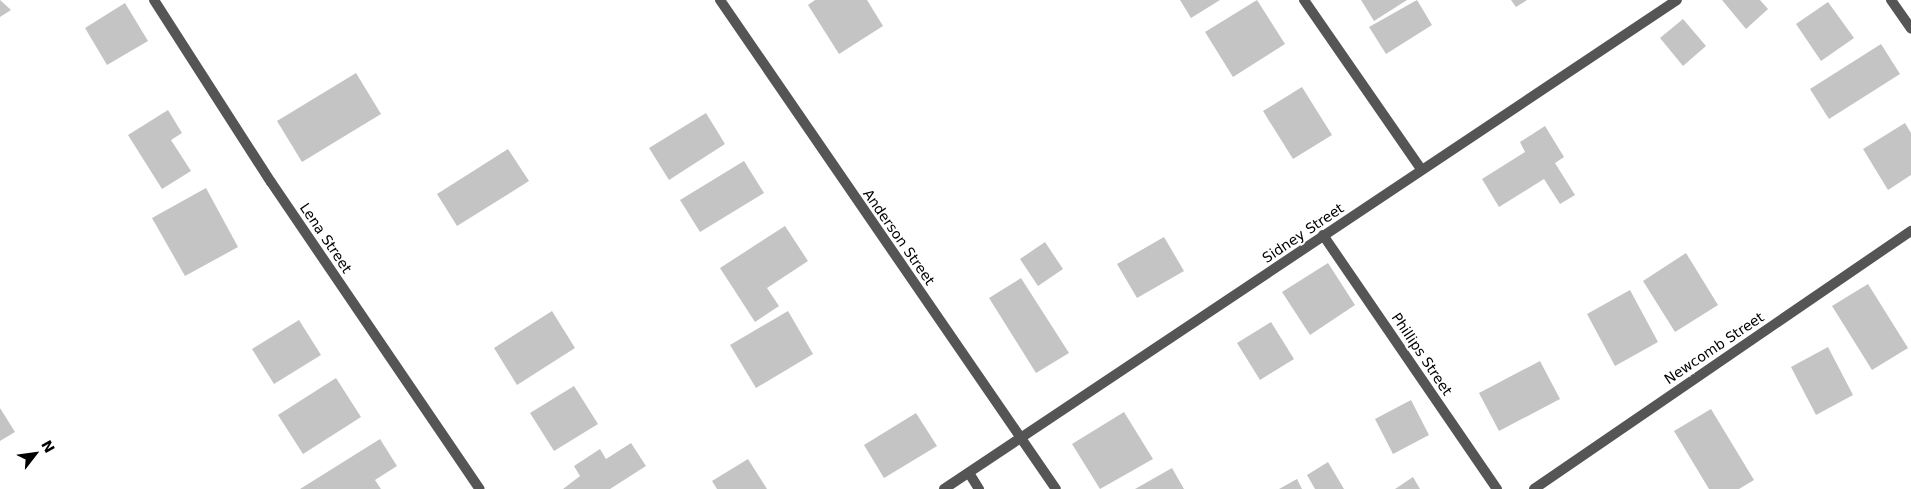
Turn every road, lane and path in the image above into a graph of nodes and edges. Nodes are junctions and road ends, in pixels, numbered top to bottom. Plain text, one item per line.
1 (154, 0) edge
2 (720, 0) edge
3 (1304, 0) edge
4 (1677, 0) edge
5 (1891, 0) edge
6 (1911, 29) edge
7 (1421, 169) junction
8 (1911, 231) edge
9 (1323, 235) junction
10 (1022, 439) junction
11 (969, 473) junction
12 (480, 489) edge
13 (944, 489) edge
14 (979, 489) edge
15 (1056, 489) edge
16 (1497, 489) edge
17 (1534, 489) edge

1 - 12 street, Lena Street
2 - 10 street, Anderson Street
3 - 7 street
4 - 7 street, Sidney Street
5 - 6 street
7 - 9 street, Sidney Street
8 - 17 street, Newcomb Street
9 - 10 street, Sidney Street
9 - 16 street, Phillips Street
10 - 11 street, Sidney Street
10 - 15 street, Anderson Street
11 - 13 street, Sidney Street
11 - 14 street

